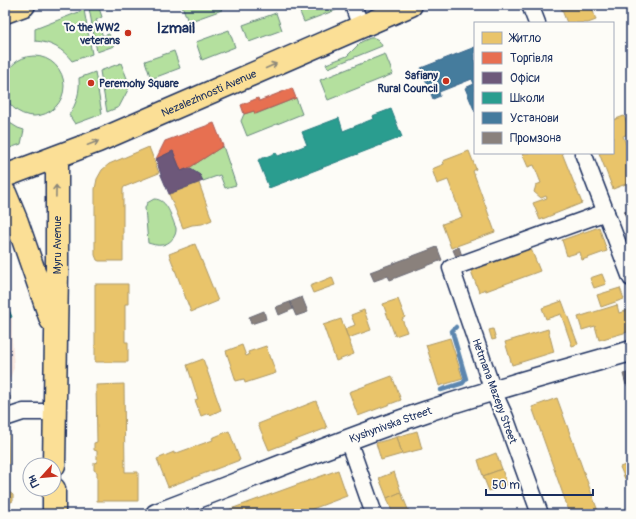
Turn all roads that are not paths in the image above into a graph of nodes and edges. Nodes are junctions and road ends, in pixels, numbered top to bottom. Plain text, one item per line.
1 (24, 5) edge
2 (353, 5) edge
3 (411, 5) edge
4 (530, 5) edge
5 (5, 12) edge
6 (537, 22) edge
7 (361, 27) junction
8 (584, 154) edge
9 (57, 157) junction
10 (5, 176) edge
11 (5, 193) edge
12 (606, 212) junction
13 (631, 278) edge
14 (55, 332) junction
15 (631, 351) edge
16 (493, 391) junction
17 (54, 412) junction
18 (5, 418) edge
19 (348, 440) junction
20 (54, 457) edge
21 (54, 497) edge
22 (54, 514) edge
23 (156, 514) edge
24 (374, 514) edge
25 (540, 514) edge

1 - 5 main road
2 - 7 street
3 - 7 main road, Nezalezhnosti Avenue
4 - 6 street
9 -> 7 main road, Nezalezhnosti Avenue
8 - 12 street
9 - 10 main road, Nezalezhnosti Avenue
14 -> 9 main road, Myru Avenue
11 - 14 main road, Myru Avenue
12 - 13 street
12 - 16 street, Hetmana Mazepy Street
14 - 17 main road, Myru Avenue
15 - 16 street, Kyshynivska Street
16 - 19 street, Kyshynivska Street
16 - 25 street, Hetmana Mazepy Street
17 - 18 street
17 - 20 main road, Myru Avenue
19 - 23 street, Kyshynivska Street
19 - 24 street
21 - 22 main road

